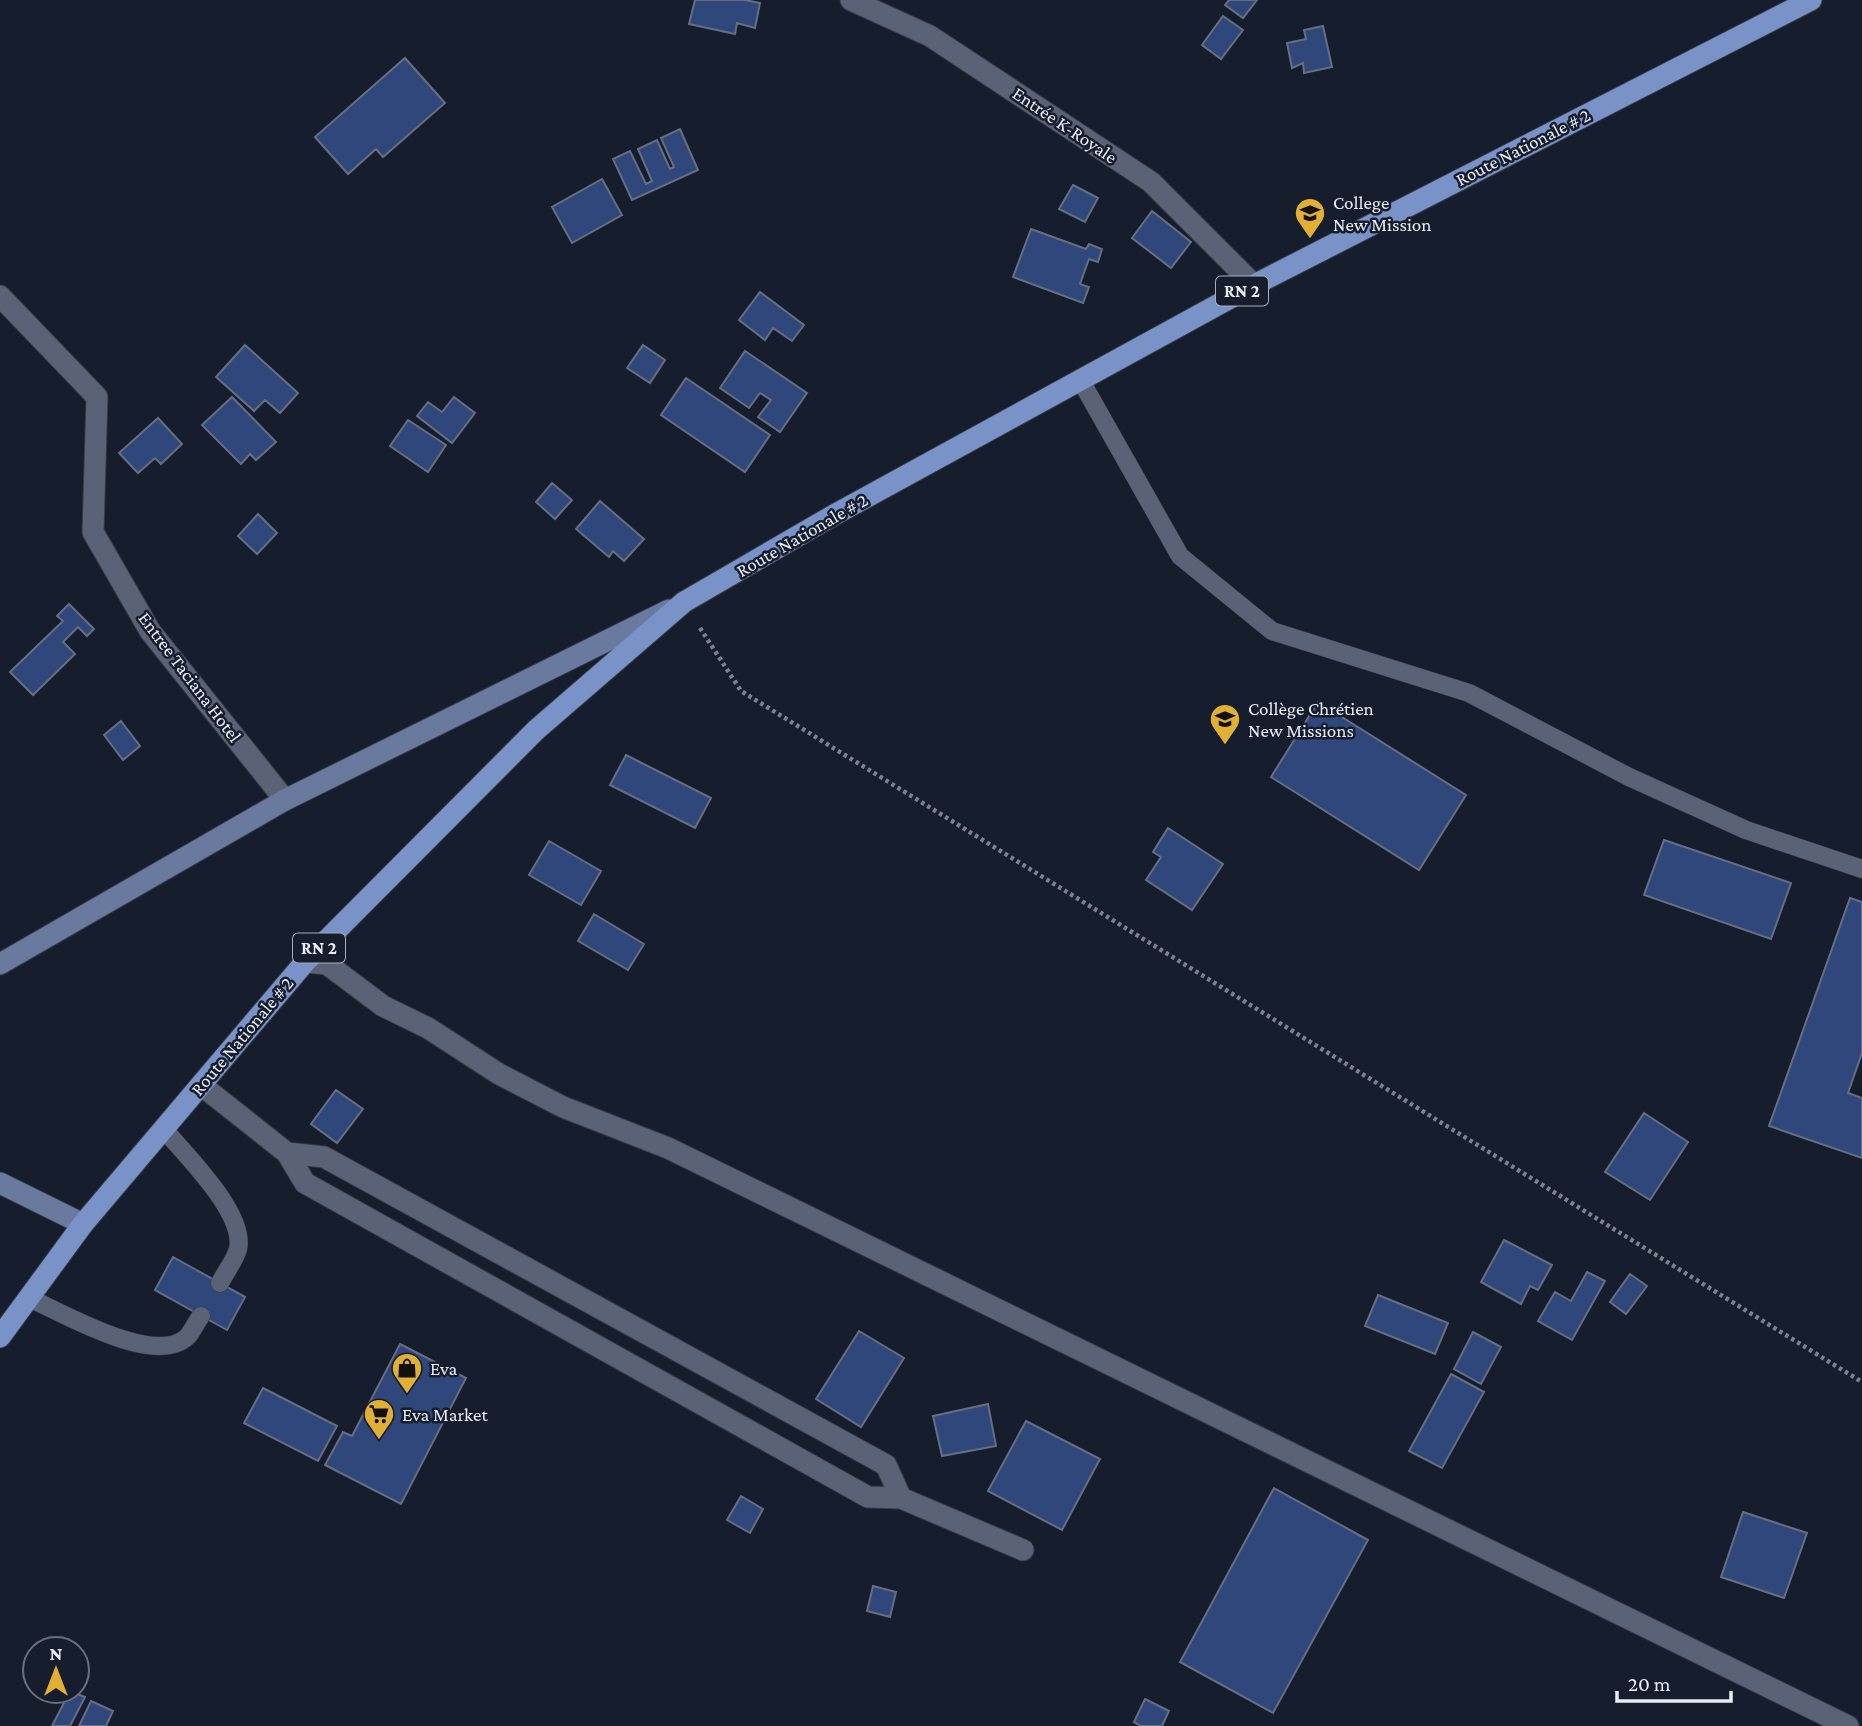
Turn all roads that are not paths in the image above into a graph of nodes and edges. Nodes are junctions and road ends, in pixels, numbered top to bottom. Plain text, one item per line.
1 (851, 0) edge
2 (1811, 0) edge
3 (1254, 285) junction
4 (0, 296) edge
5 (1081, 381) junction
6 (684, 603) junction
7 (285, 800) junction
8 (1862, 869) edge
9 (305, 962) junction
10 (0, 964) edge
11 (201, 1084) junction
12 (164, 1129) junction
13 (287, 1153) junction
14 (0, 1183) edge
15 (83, 1224) junction
16 (220, 1283) dead end
17 (29, 1298) junction
18 (201, 1315) dead end
19 (0, 1337) edge
20 (901, 1498) junction
21 (1023, 1550) dead end
22 (1848, 1726) edge

1 - 3 street, Entrée K-Royale
2 - 3 main road, Route Nationale # 2 / RN 2
3 - 5 main road, Route Nationale # 2 / RN 2
4 - 7 street, Entree Taciana Hotel
5 - 6 main road, Route Nationale # 2 / RN 2
5 - 8 lane
6 - 7 main road
6 - 9 main road, Route Nationale # 2 / RN 2
7 - 10 main road
9 - 11 main road, Route Nationale # 2 / RN 2
9 - 22 street
11 - 12 main road, Route Nationale # 2 / RN 2
11 - 13 street
12 - 15 main road, Route Nationale # 2 / RN 2
12 - 16 lane
13 - 20 street
13 - 20 street
14 - 15 main road
15 - 17 main road, Route Nationale # 2 / RN 2
17 - 18 lane
17 - 19 main road, Route Nationale # 2 / RN 2
20 - 21 street

